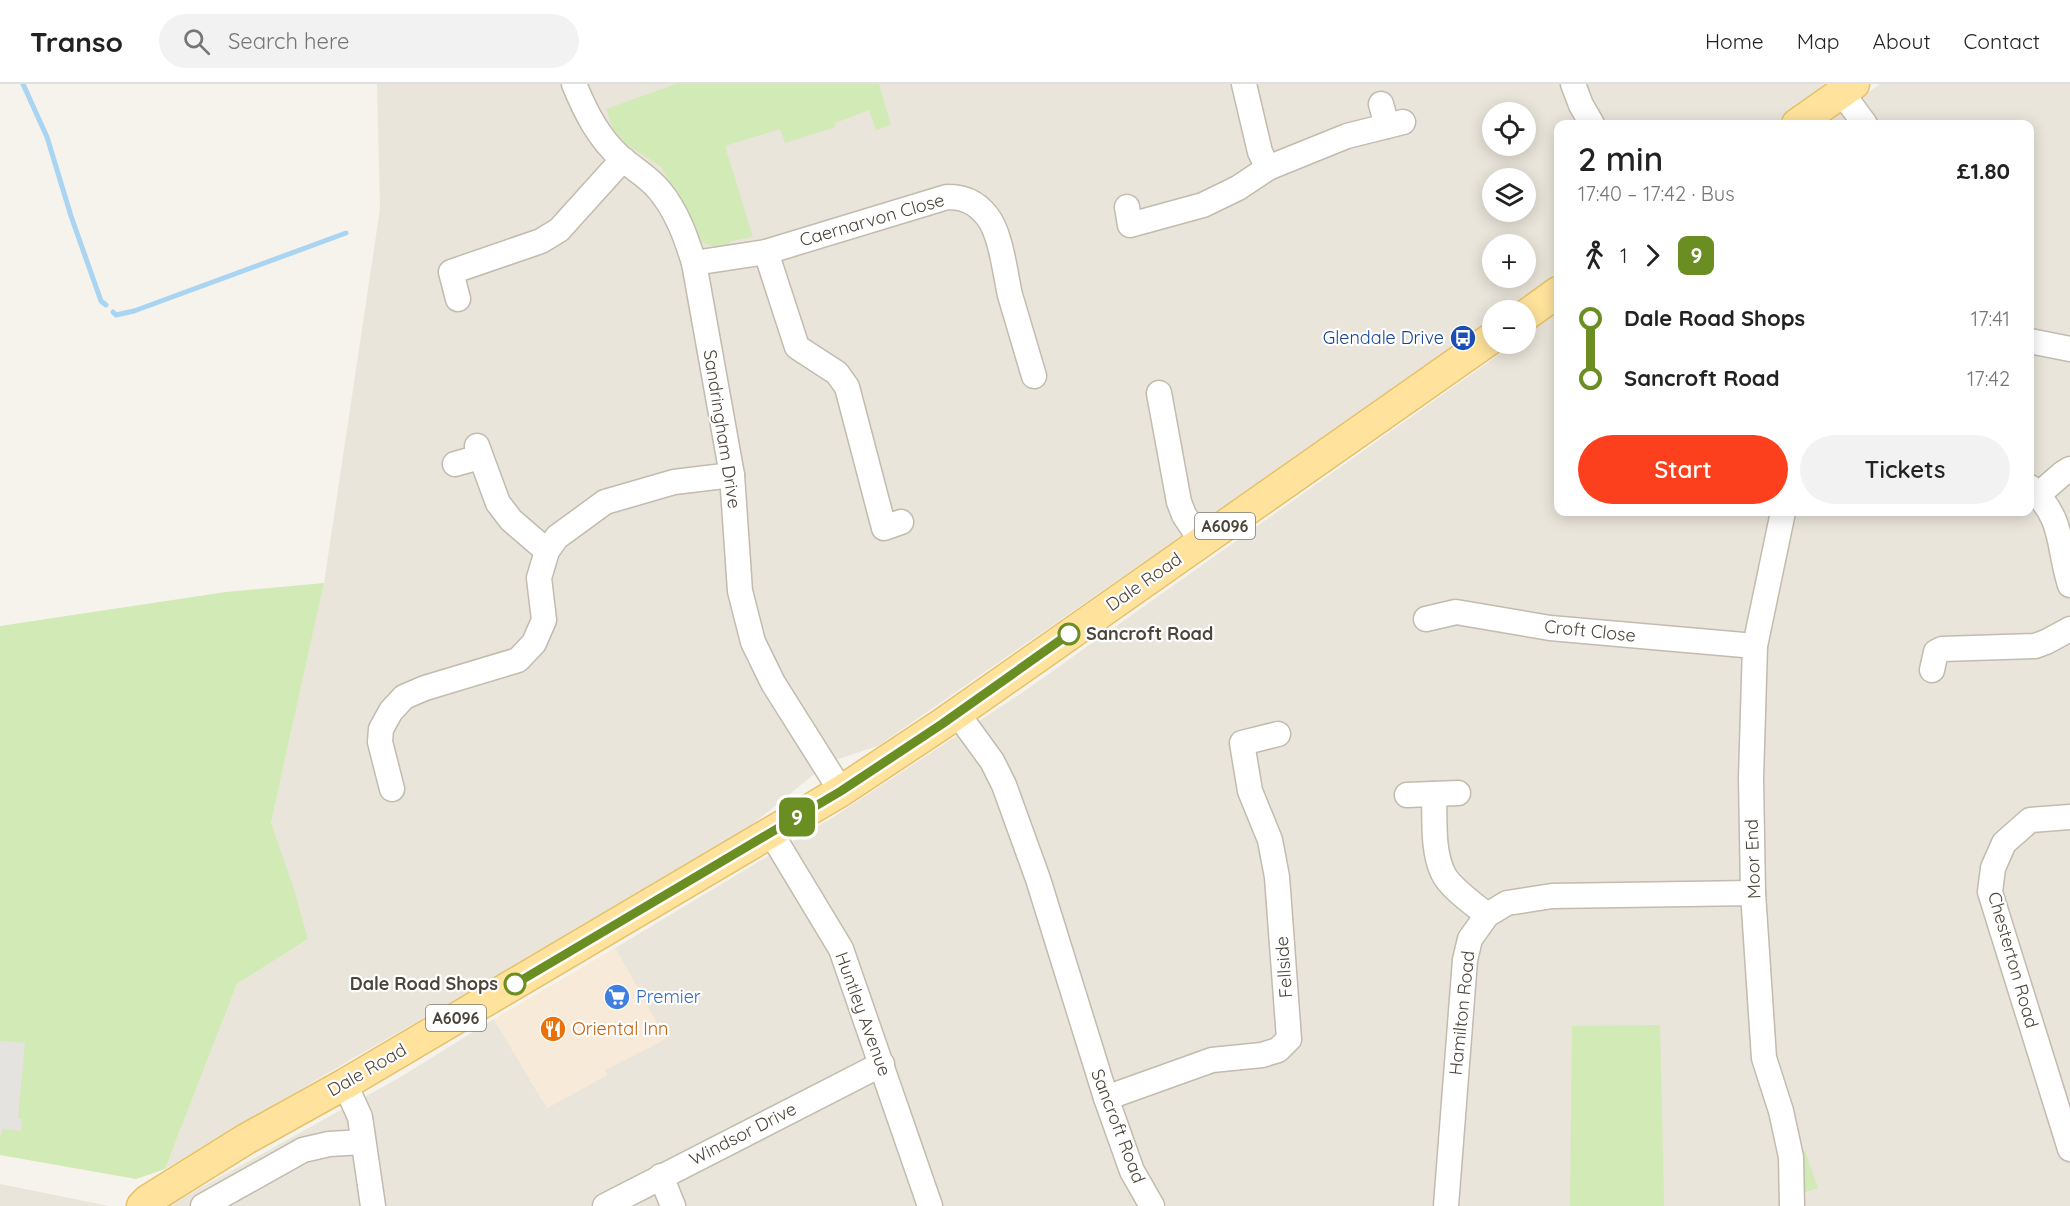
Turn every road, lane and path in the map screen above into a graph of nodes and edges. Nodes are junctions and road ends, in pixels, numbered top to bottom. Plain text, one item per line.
1 (574, 84) edge
2 (1244, 84) edge
3 (1574, 84) edge
4 (1848, 88) edge
5 (1390, 117) dead end
6 (1590, 120) edge
7 (1803, 120) edge
8 (1863, 120) edge
9 (623, 159) junction
10 (1268, 168) junction
11 (1126, 207) dead end
12 (766, 252) junction
13 (694, 263) junction
14 (1554, 295) edge
15 (458, 299) dead end
16 (1536, 308) edge
17 (2034, 342) edge
18 (1482, 345) edge
19 (2070, 349) edge
20 (1035, 376) dead end
21 (1159, 393) dead end
22 (455, 464) dead end
23 (2070, 469) edge
24 (732, 475) junction
25 (2034, 491) edge
26 (1782, 516) edge
27 (892, 525) dead end
28 (1202, 542) junction
29 (547, 551) junction
30 (2070, 585) edge
31 (1426, 619) dead end
32 (2070, 629) edge
33 (1755, 646) junction
34 (1932, 670) dead end
35 (957, 713) junction
36 (1278, 734) dead end
37 (392, 789) dead end
38 (841, 791) junction
39 (1407, 795) dead end
40 (2070, 817) edge
41 (771, 833) junction
42 (1753, 893) junction
43 (1486, 915) junction
44 (882, 1064) junction
45 (345, 1084) junction
46 (1106, 1098) junction
47 (363, 1142) junction
48 (2070, 1149) edge
49 (661, 1176) junction
50 (142, 1206) edge
51 (203, 1206) edge
52 (373, 1206) edge
53 (604, 1206) edge
54 (673, 1206) edge
55 (930, 1206) edge
56 (1152, 1206) edge
57 (1446, 1206) edge
58 (1792, 1206) edge

1 - 9 street, Sandringham Drive
2 - 10 street
3 - 6 street
4 - 7 main road
4 - 8 street
5 - 10 street
9 - 13 street, Sandringham Drive
9 - 15 street
10 - 11 street
12 - 13 street, Caernarvon Close
12 - 20 street, Caernarvon Close
12 - 27 street
13 - 24 street, Sandringham Drive
14 - 16 main road
17 - 19 street
18 - 28 main road, Dale Road / A6096
21 - 28 street
22 - 29 street
23 - 25 street
24 - 29 street
24 - 38 street, Sandringham Drive
25 - 30 street
26 - 33 street, Moor End
28 - 35 main road, Dale Road / A6096
29 - 37 street
31 - 33 street, Croft Close
32 - 34 street
33 - 42 street, Moor End
35 - 38 main road, Dale Road / A6096
35 - 46 street, Sancroft Road
36 - 46 street, Fellside
38 - 41 main road, Dale Road / A6096
39 - 43 street
40 - 48 street, Chesterton Road
41 - 44 street, Huntley Avenue
41 - 45 main road, Dale Road / A6096
42 - 43 street
42 - 58 street, Moor End
43 - 57 street, Hamilton Road
44 - 49 street, Windsor Drive
44 - 55 street, Huntley Avenue
45 - 47 street
45 - 50 main road, Dale Road / A6096
46 - 56 street, Sancroft Road
47 - 51 street
47 - 52 street
49 - 53 street, Windsor Drive
49 - 54 street

